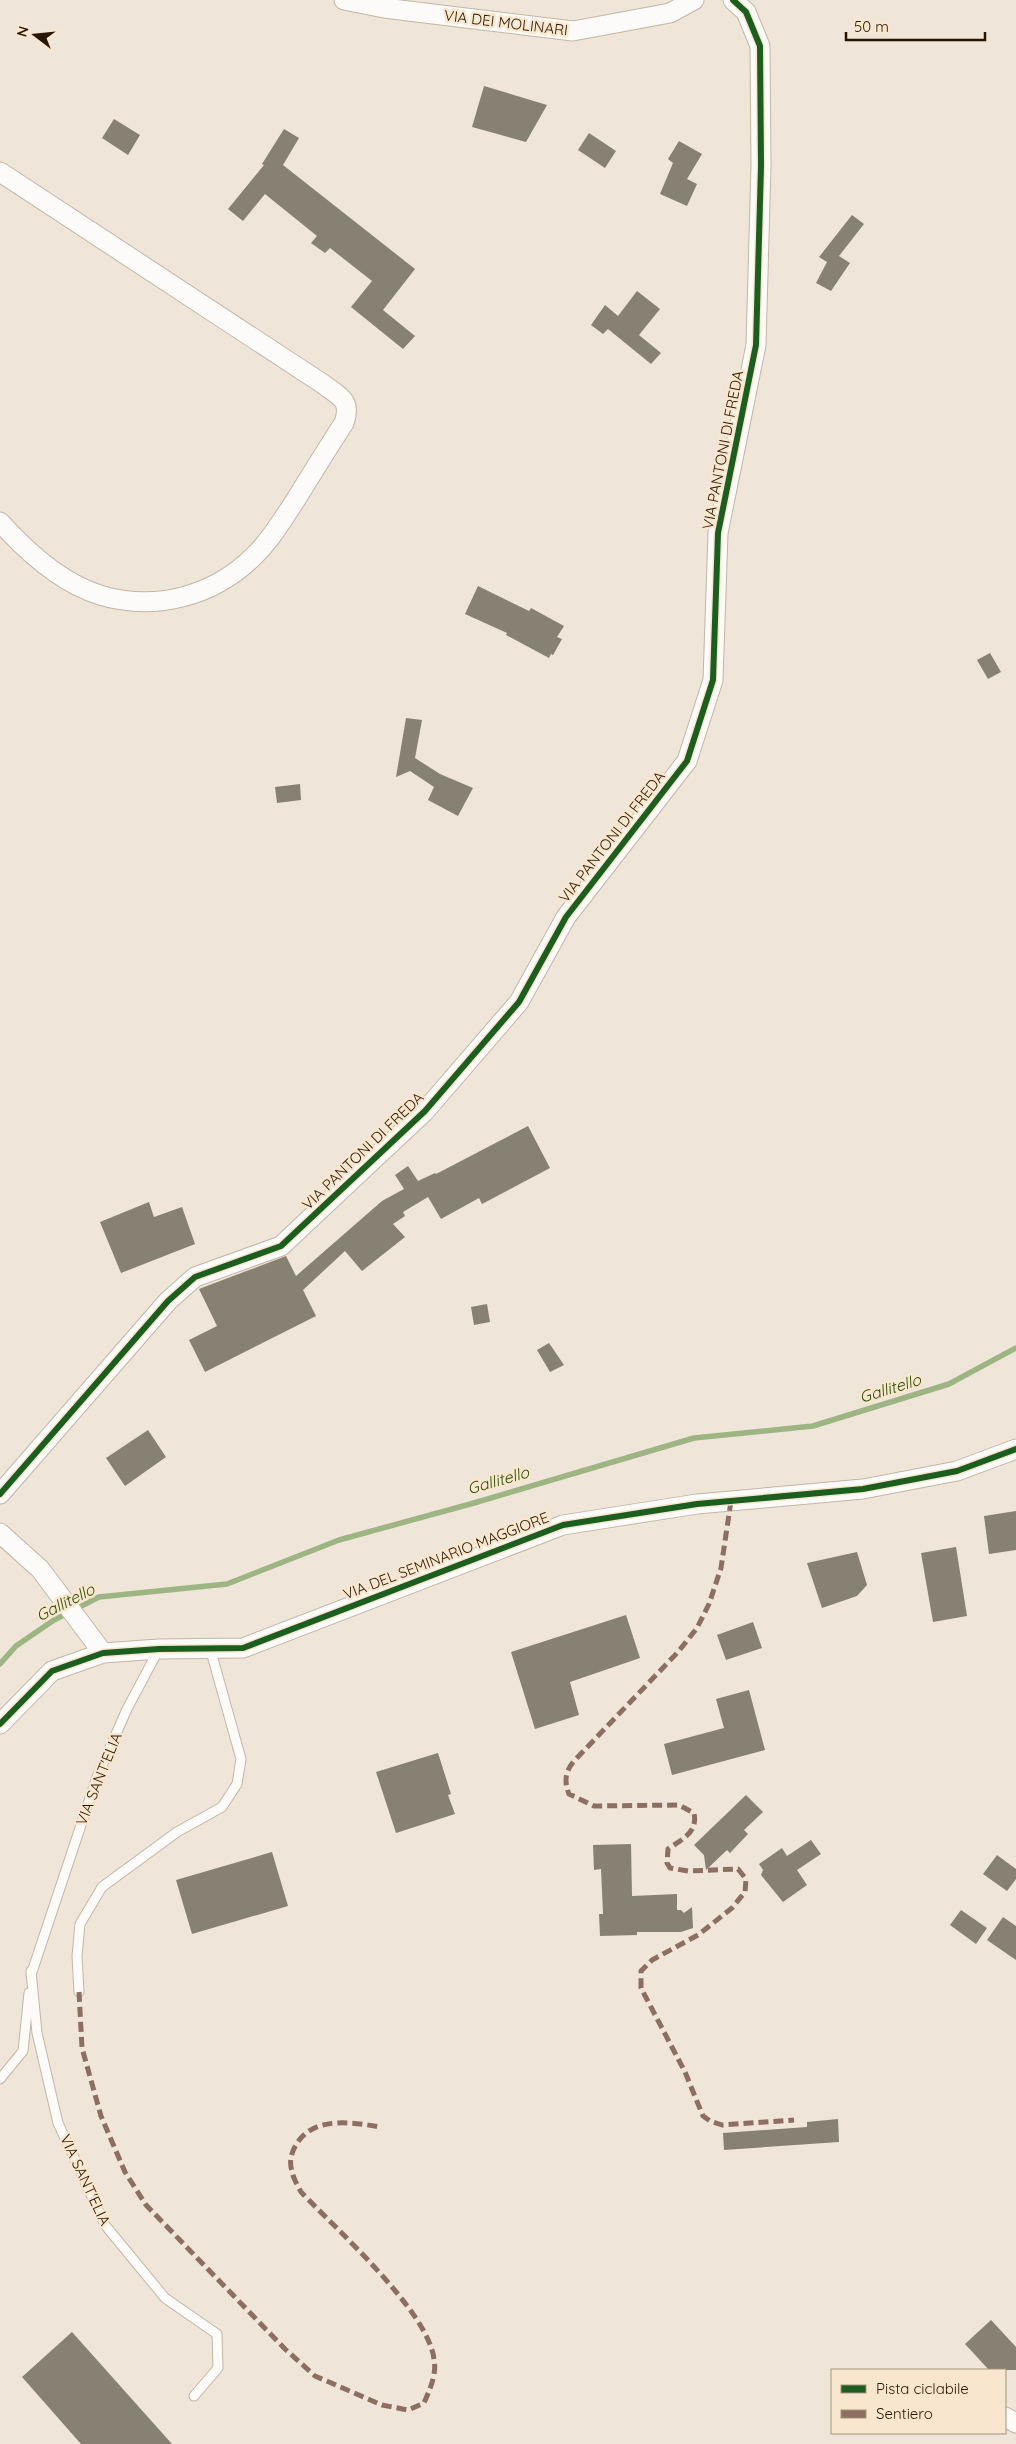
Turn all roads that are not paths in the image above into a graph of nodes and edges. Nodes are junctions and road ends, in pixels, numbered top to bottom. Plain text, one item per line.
1 (344, 0) edge
2 (694, 0) edge
3 (733, 0) edge
4 (0, 172) edge
5 (0, 522) edge
6 (1016, 1448) edge
7 (0, 1494) edge
8 (0, 1533) edge
9 (98, 1648) junction
10 (210, 1648) junction
11 (159, 1649) junction
12 (0, 1724) edge
13 (31, 1970) junction
14 (79, 1992) dead end
15 (0, 2079) edge
16 (194, 2396) dead end

1 - 2 street, VIA DEI MOLINARI
3 - 7 street, VIA PANTONI DI FREDA
4 - 5 street
6 - 10 street, VIA DEL SEMINARIO MAGGIORE
8 - 9 street
9 - 11 street, VIA DEL SEMINARIO MAGGIORE
9 - 12 street, VIA DEL SEMINARIO MAGGIORE
10 - 11 street, VIA DEL SEMINARIO MAGGIORE
10 - 14 lane
11 - 13 lane, VIA SANT'ELIA
13 - 15 lane, VIA SANT'ELIA
13 - 16 lane, VIA SANT'ELIA

